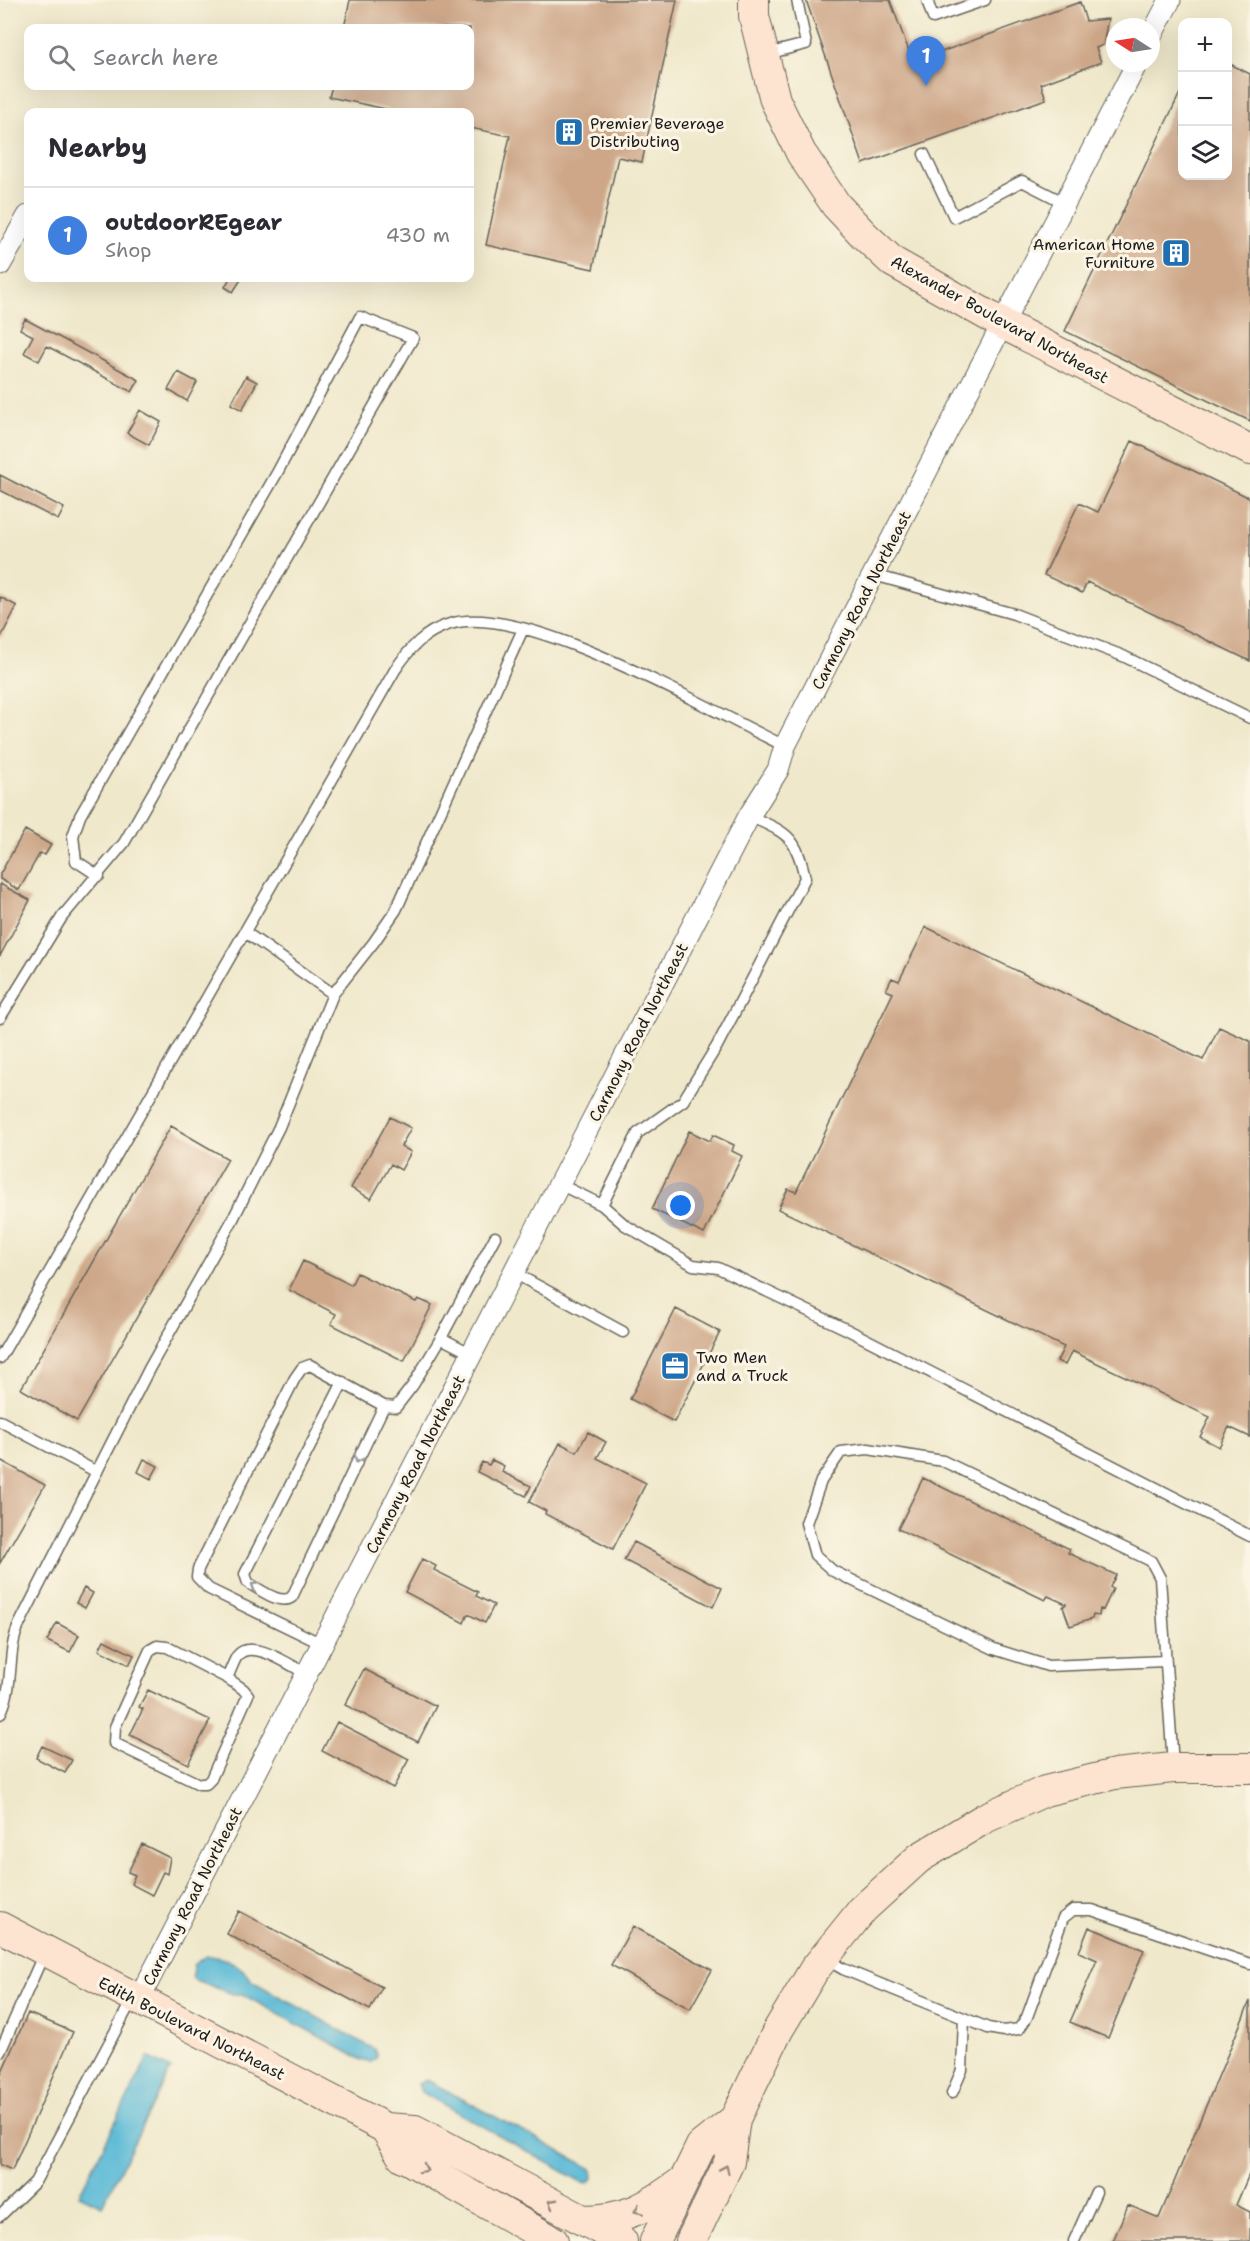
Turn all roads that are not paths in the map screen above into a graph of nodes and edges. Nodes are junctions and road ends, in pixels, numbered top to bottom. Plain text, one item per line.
1 (754, 0) edge
2 (797, 0) edge
3 (927, 0) edge
4 (985, 0) edge
5 (1170, 0) edge
6 (1160, 19) edge
7 (763, 55) junction
8 (1132, 72) edge
9 (924, 154) dead end
10 (1065, 203) junction
11 (24, 223) edge
12 (0, 265) edge
13 (1003, 324) junction
14 (1250, 450) edge
15 (874, 575) junction
16 (523, 629) junction
17 (1250, 718) edge
18 (785, 746) junction
19 (749, 816) junction
20 (99, 876) junction
21 (244, 932) junction
22 (333, 994) junction
23 (0, 1018) edge
24 (559, 1184) junction
25 (602, 1205) junction
26 (495, 1238) dead end
27 (514, 1273) junction
28 (623, 1332) dead end
29 (441, 1338) junction
30 (472, 1354) junction
31 (0, 1358) edge
32 (343, 1382) junction
33 (384, 1406) junction
34 (0, 1421) edge
35 (96, 1472) junction
36 (1250, 1536) edge
37 (322, 1644) junction
38 (1165, 1661) junction
39 (307, 1674) junction
40 (227, 1678) junction
41 (4, 1680) edge
42 (0, 1714) edge
43 (1173, 1768) junction
44 (1250, 1768) edge
45 (0, 1927) edge
46 (45, 1951) junction
47 (824, 1958) junction
48 (1250, 1964) edge
49 (136, 2000) junction
50 (964, 2018) junction
51 (0, 2052) edge
52 (952, 2093) dead end
53 (735, 2119) junction
54 (385, 2128) junction
55 (685, 2179) junction
56 (1096, 2192) dead end
57 (706, 2210) junction
58 (0, 2216) edge
59 (582, 2220) junction
60 (553, 2241) edge
61 (622, 2241) edge
62 (655, 2241) edge
63 (691, 2241) edge
64 (706, 2241) edge
65 (1074, 2241) edge

1 - 7 street, Alexander Boulevard Northeast
2 - 7 lane
3 - 4 lane
5 - 6 street
7 - 13 street, Alexander Boulevard Northeast
8 - 10 street, Carmony Road Northeast
9 - 10 lane
10 - 13 street, Carmony Road Northeast
11 - 12 street
13 - 14 street, Alexander Boulevard Northeast
13 - 15 street, Carmony Road Northeast
15 - 17 lane
15 - 18 street, Carmony Road Northeast
16 - 18 lane
16 - 21 lane
16 - 22 lane
18 - 19 street, Carmony Road Northeast
19 - 24 street, Carmony Road Northeast
19 - 25 lane
20 - 20 lane
20 - 23 lane
21 - 22 lane
21 - 31 lane
22 - 35 lane
24 - 25 lane
24 - 27 street, Carmony Road Northeast
25 - 36 lane
26 - 29 lane
27 - 28 lane
27 - 30 street, Carmony Road Northeast
29 - 30 lane
29 - 33 lane
30 - 37 street, Carmony Road Northeast
32 - 33 lane
33 -> 32 lane
32 - 37 lane
34 - 35 lane
35 - 41 lane
37 - 39 street, Carmony Road Northeast
38 - 38 lane
38 - 43 lane
39 - 40 lane
39 - 49 street, Carmony Road Northeast
40 - 40 lane
41 - 42 lane
43 - 44 street
43 - 47 street
45 - 46 street, Edith Boulevard Northeast
46 - 49 street, Edith Boulevard Northeast
46 - 51 lane
47 - 50 lane
47 - 53 street
48 - 50 lane
49 - 54 street, Edith Boulevard Northeast
49 - 58 lane
50 - 52 lane
53 - 55 street
57 -> 53 street
59 -> 54 street, Edith Boulevard Northeast
54 -> 60 street
55 -> 59 street
55 - 62 street
56 - 65 lane
57 - 63 street
57 - 64 street
59 - 61 street, Edith Boulevard Northeast

